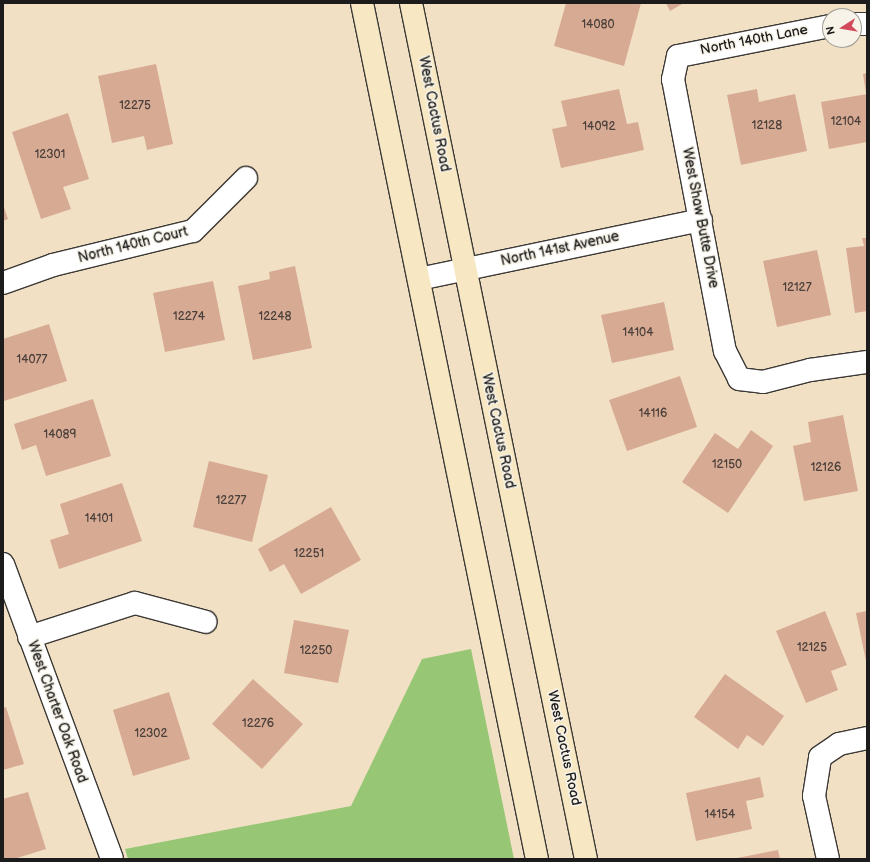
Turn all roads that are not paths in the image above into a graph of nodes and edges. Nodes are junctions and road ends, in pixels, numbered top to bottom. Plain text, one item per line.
1 (362, 3) edge
2 (411, 3) edge
3 (822, 28) edge
4 (678, 56) joint
5 (246, 178) dead end
6 (701, 220) junction
7 (465, 269) junction
8 (419, 279) junction
9 (3, 283) edge
10 (867, 362) edge
11 (3, 564) edge
12 (206, 622) dead end
13 (29, 637) junction
14 (867, 738) edge
15 (112, 859) edge
16 (537, 859) edge
17 (586, 859) edge
18 (828, 859) edge

1 - 8 main road
2 - 7 main road, West Cactus Road
3 - 4 street, North 140th Lane
4 - 6 street, West Shaw Butte Drive
5 - 9 street, North 140th Court
6 - 7 street, North 141st Avenue
6 - 10 street, West Shaw Butte Drive
7 - 8 street, North 141st Avenue
7 - 17 main road, West Cactus Road
8 - 16 main road
11 - 13 street, West Charter Oak Road
12 - 13 street
13 - 15 street, West Charter Oak Road
14 - 18 street

